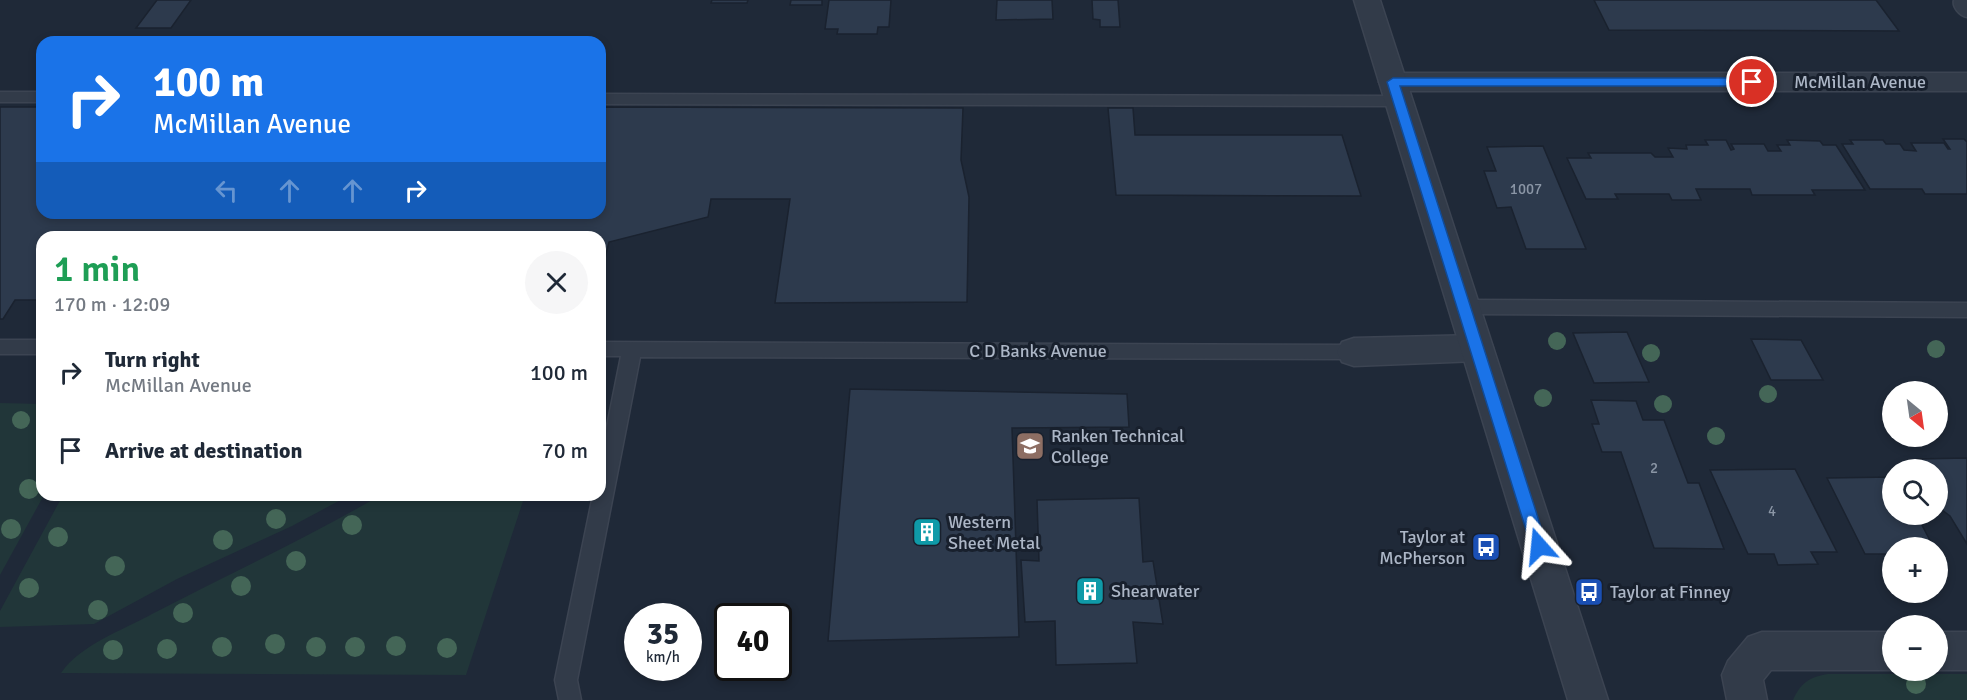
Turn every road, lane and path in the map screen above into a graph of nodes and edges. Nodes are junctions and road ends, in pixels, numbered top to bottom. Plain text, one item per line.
1 (1367, 0) edge
2 (1961, 0) edge
3 (1967, 13) edge
4 (1967, 82) edge
5 (1396, 91) junction
6 (0, 97) edge
7 (36, 98) edge
8 (606, 99) edge
9 (1464, 307) junction
10 (1967, 310) edge
11 (0, 347) edge
12 (36, 347) edge
13 (1477, 348) junction
14 (606, 349) edge
15 (632, 350) junction
16 (1354, 352) joint
17 (606, 480) edge
18 (602, 501) edge
19 (1882, 651) edge
20 (1948, 651) edge
21 (1967, 651) edge
22 (570, 700) edge
23 (1588, 700) edge
24 (1747, 700) edge

1 - 5 street
2 - 3 lane
4 - 5 street, McMillan Avenue
5 - 8 lane
5 - 9 street
6 - 7 lane
9 - 10 lane
9 - 13 street
11 - 12 lane
13 - 16 street, C D Banks Avenue
13 - 23 street
14 - 15 lane, C D Banks Avenue
15 - 16 lane, C D Banks Avenue
15 - 17 lane
18 - 22 lane
19 - 24 street
20 - 21 street

